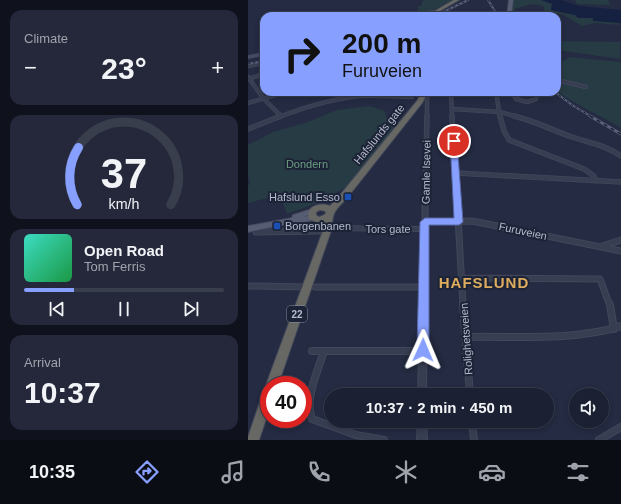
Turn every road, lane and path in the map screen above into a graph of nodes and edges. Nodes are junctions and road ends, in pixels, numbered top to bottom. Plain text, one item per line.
1 (457, 0) edge
2 (511, 0) edge
3 (433, 12) edge
4 (510, 12) edge
5 (260, 55) edge
6 (248, 57) edge
7 (260, 64) edge
8 (248, 66) edge
9 (260, 75) edge
10 (248, 78) edge
11 (561, 81) edge
12 (586, 87) dead end
13 (260, 94) edge
14 (271, 96) edge
15 (340, 96) edge
16 (424, 96) edge
17 (426, 96) edge
18 (451, 96) edge
19 (497, 96) edge
20 (514, 96) edge
21 (537, 96) edge
22 (412, 97) dead end
23 (263, 98) junction
24 (342, 99) junction
25 (248, 103) edge
26 (452, 109) junction
27 (500, 112) junction
28 (281, 116) junction
29 (248, 129) edge
30 (621, 156) edge
31 (456, 173) junction
32 (596, 181) junction
33 (621, 182) edge
34 (349, 190) junction
35 (322, 206) junction
36 (329, 213) junction
37 (314, 216) junction
38 (459, 222) junction
39 (425, 226) junction
40 (248, 228) edge
41 (326, 229) junction
42 (256, 232) dead end
43 (621, 240) edge
44 (602, 246) junction
45 (621, 251) edge
46 (461, 278) junction
47 (248, 286) edge
48 (311, 287) junction
49 (424, 287) junction
50 (621, 326) edge
51 (614, 329) junction
52 (466, 337) junction
53 (423, 350) junction
54 (312, 351) dead end
55 (324, 351) junction
56 (276, 376) edge
57 (422, 388) edge
58 (470, 388) edge
59 (260, 419) edge
60 (621, 427) edge
61 (422, 428) edge
62 (473, 428) edge
63 (253, 440) edge
64 (384, 440) edge
65 (422, 440) edge
66 (474, 440) edge
67 (600, 440) edge

1 - 3 highway
2 - 4 main road
5 - 6 main road
7 - 8 street
9 - 10 street
10 - 13 street
11 - 12 street
14 - 23 street
15 - 24 street
16 - 34 highway, Hafslunds gate
17 - 39 street, Gamle Isevei
18 - 26 street, Rolighetsveien
19 - 27 street
20 - 21 street
22 - 24 street
23 - 25 street
23 - 28 street
24 - 28 street
26 - 27 street
26 - 31 street, Rolighetsveien
27 - 30 street
27 - 32 street
28 - 29 street
31 - 32 street
31 - 38 street, Rolighetsveien
32 - 33 street
34 - 35 highway, Hafslunds gate
34 - 36 highway, Hafslunds gate
35 - 36 highway
35 - 37 highway
36 - 37 highway
36 - 41 highway, 22
37 - 40 main road
37 - 41 highway
38 - 39 street, Furuveien
38 - 44 street, Furuveien
38 - 46 street, Rolighetsveien
39 - 41 street, Tors gate
39 - 49 street, Gamle Isevei
41 - 42 street, Tors gate
41 - 48 highway, 22
43 - 44 street
44 - 45 street, Furuveien
46 - 51 street
46 - 52 street, Rolighetsveien
47 - 48 street
48 - 49 street
48 - 56 highway, 22
49 - 53 street, Gamle Isevei
50 - 51 street
51 - 52 street
52 - 58 street, Rolighetsveien
53 - 55 street
53 - 57 street, Gamle Isevei
54 - 55 street
55 - 64 street
59 - 63 highway
60 - 67 street
61 - 65 street
62 - 66 street

